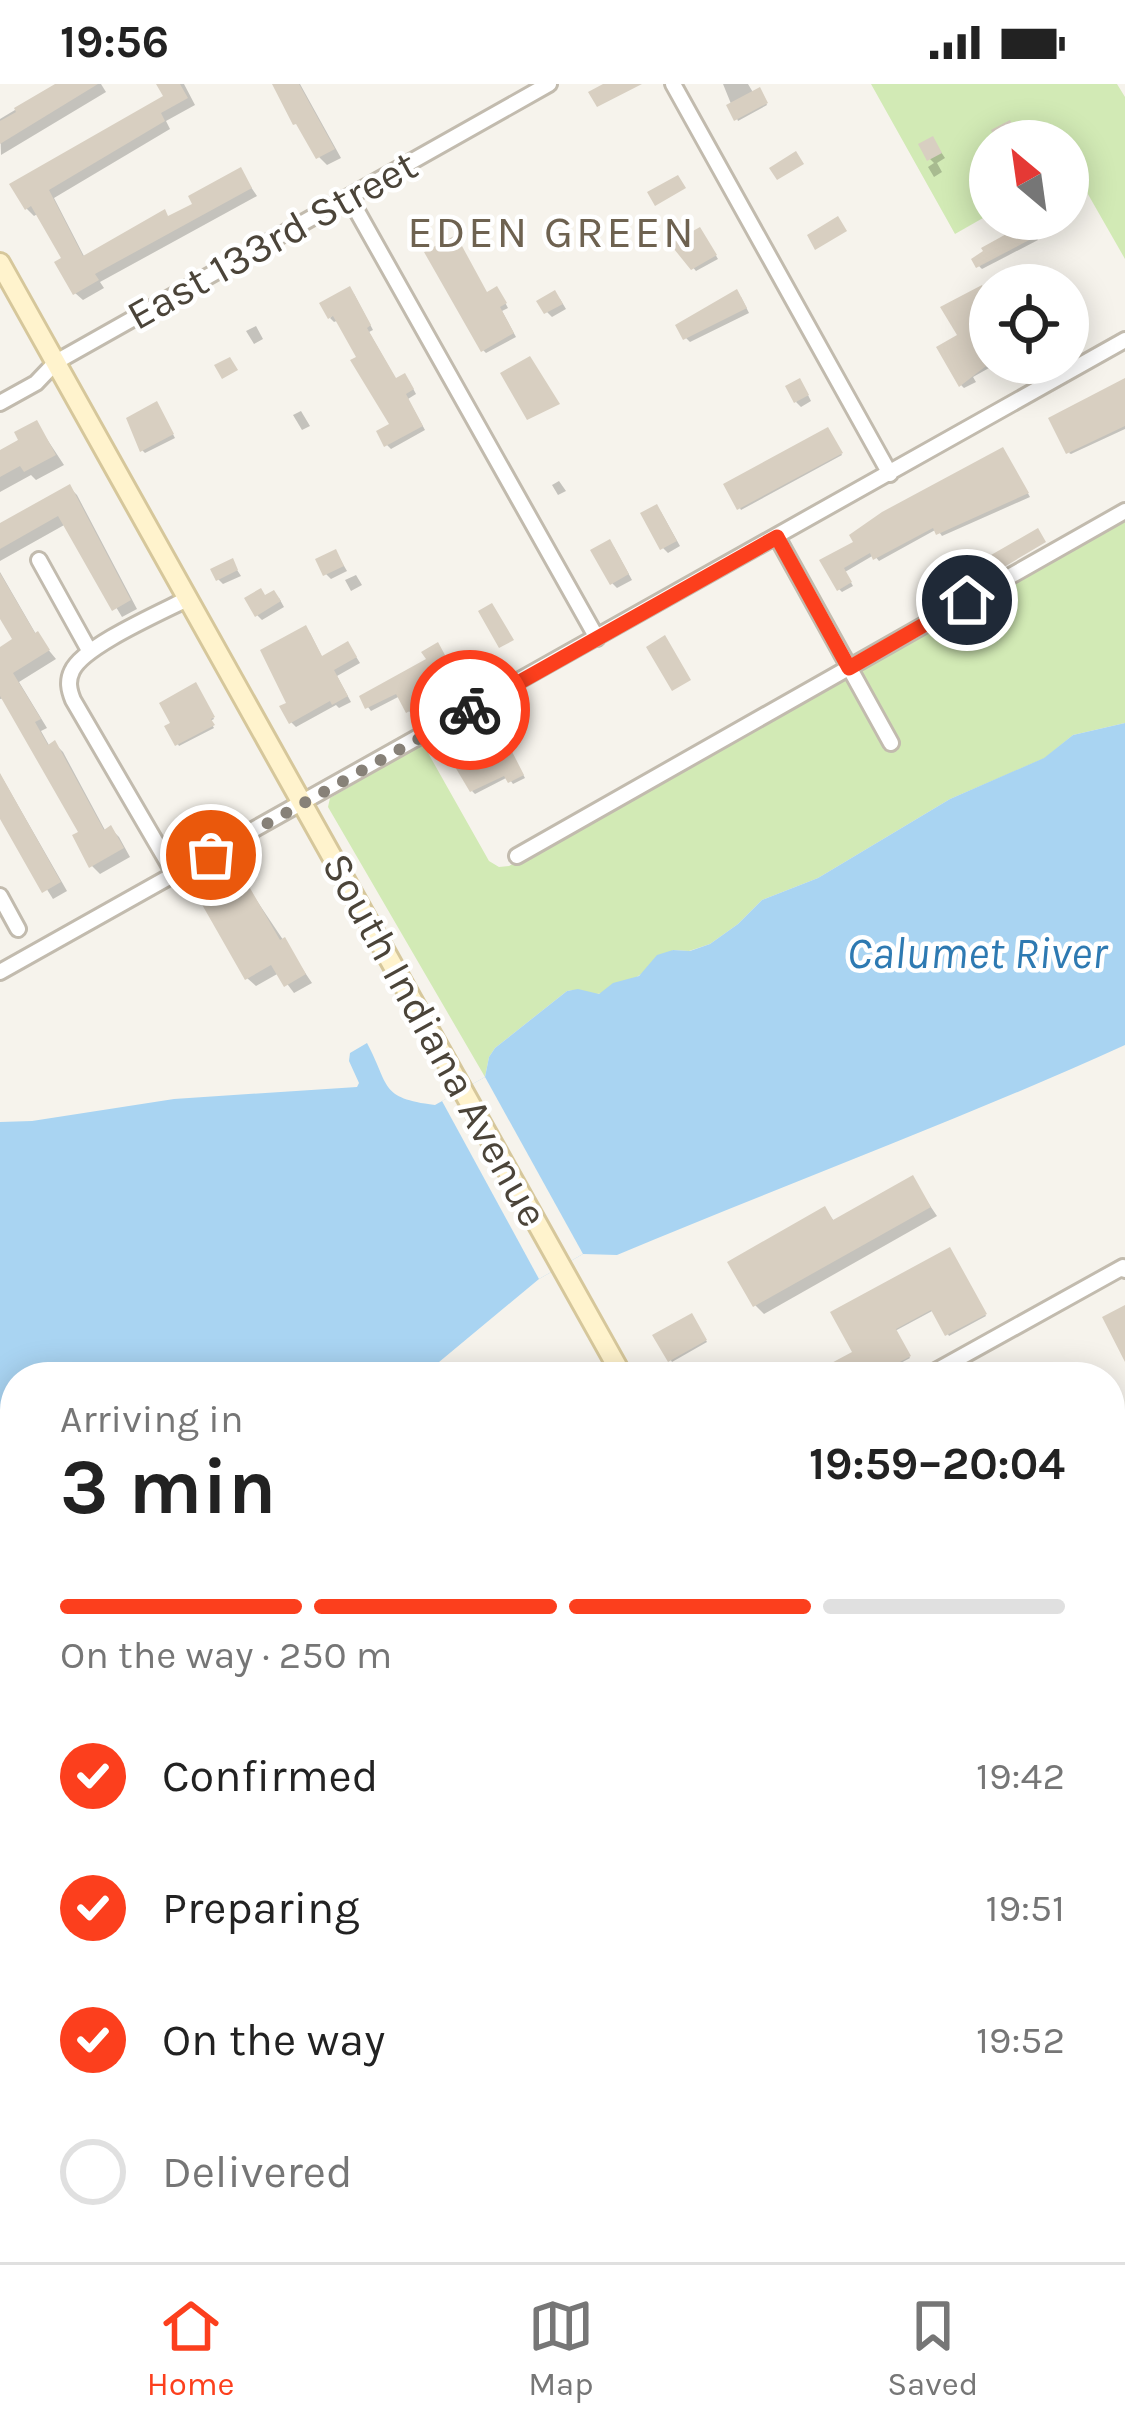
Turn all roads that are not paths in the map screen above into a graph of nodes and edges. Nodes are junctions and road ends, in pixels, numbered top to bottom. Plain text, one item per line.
1 (549, 84) edge
2 (673, 84) edge
3 (350, 196) junction
4 (0, 263) edge
5 (1125, 340) edge
6 (56, 362) junction
7 (0, 404) edge
8 (890, 474) junction
9 (1125, 511) edge
10 (777, 537) junction
11 (39, 560) dead end
12 (189, 598) junction
13 (598, 638) junction
14 (90, 652) junction
15 (849, 668) junction
16 (891, 743) dead end
17 (304, 803) junction
18 (517, 856) dead end
19 (175, 875) junction
20 (0, 896) edge
21 (18, 929) dead end
22 (0, 972) edge
23 (1124, 1269) edge
24 (615, 1362) edge
25 (953, 1362) edge

1 - 3 street, East 133rd Street
2 - 8 street
3 - 6 street, East 133rd Street
3 - 13 street
4 - 6 main road, South Indiana Avenue
5 - 8 street
6 - 7 street, East 133rd Street
6 - 12 main road, South Indiana Avenue
8 - 10 street
9 - 15 street
10 - 13 street
10 - 15 street
11 - 14 street
12 - 14 street
12 - 17 main road, South Indiana Avenue
13 - 17 street
14 - 19 street
15 - 16 street
15 - 18 street
17 - 19 street
17 - 24 main road, South Indiana Avenue
19 - 22 street
20 - 21 street
23 - 25 street

